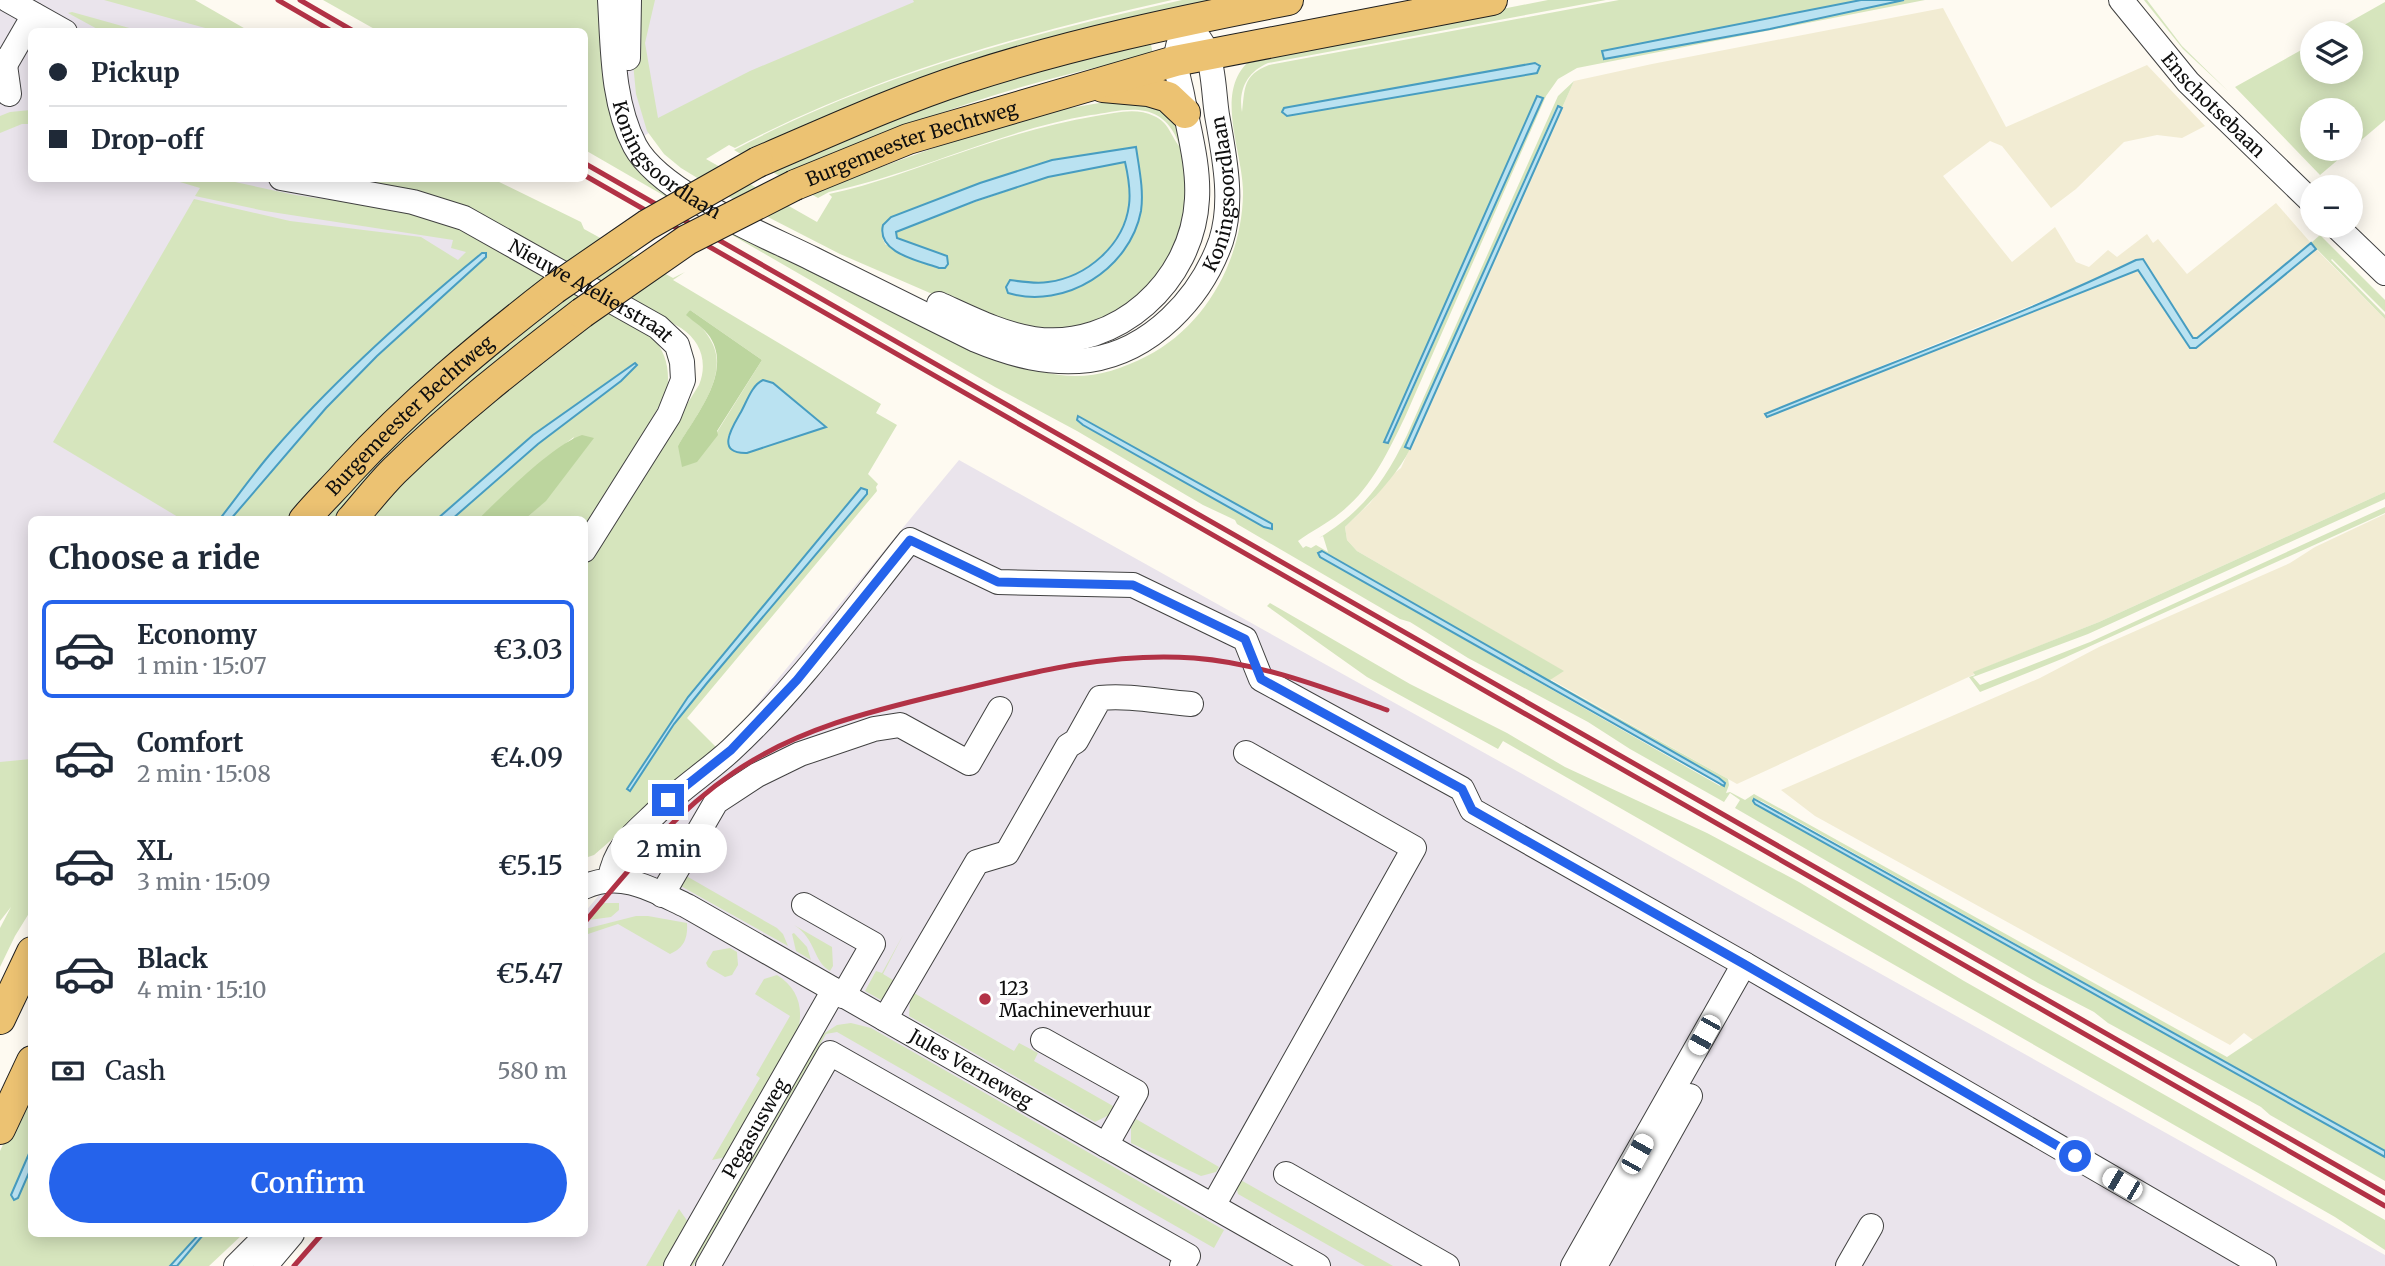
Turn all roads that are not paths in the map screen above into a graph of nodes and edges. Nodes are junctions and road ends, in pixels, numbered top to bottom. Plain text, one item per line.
1 (8, 0) edge
2 (610, 0) edge
3 (629, 0) edge
4 (1287, 0) edge
5 (1492, 0) edge
6 (2121, 0) edge
7 (34, 15) junction
8 (1187, 21) junction
9 (58, 28) edge
10 (1207, 53) junction
11 (1175, 61) junction
12 (2, 63) edge
13 (1089, 85) junction
14 (13, 96) edge
15 (1185, 113) junction
16 (303, 182) edge
17 (2300, 190) edge
18 (2349, 238) edge
19 (2385, 272) edge
20 (308, 516) edge
21 (354, 516) edge
22 (588, 544) edge
23 (1191, 704) dead end
24 (1000, 709) dead end
25 (1246, 753) dead end
26 (616, 879) junction
27 (588, 886) edge
28 (662, 895) junction
29 (804, 905) dead end
30 (28, 960) edge
31 (1744, 964) junction
32 (838, 993) junction
33 (0, 1019) edge
34 (885, 1019) junction
35 (1043, 1040) dead end
36 (28, 1070) edge
37 (1690, 1096) dead end
38 (0, 1129) edge
39 (1106, 1145) junction
40 (1286, 1174) dead end
41 (1213, 1206) junction
42 (1871, 1226) dead end
43 (265, 1237) edge
44 (289, 1237) edge
45 (236, 1266) edge
46 (265, 1266) edge
47 (676, 1266) edge
48 (708, 1266) edge
49 (1182, 1266) edge
50 (1318, 1266) edge
51 (1447, 1266) edge
52 (1573, 1266) edge
53 (1595, 1266) edge
54 (1849, 1266) edge
55 (2264, 1266) edge

1 - 7 street
2 - 10 street, Koningsoordlaan
3 - 15 street, Koningsoordlaan
4 - 8 main road, Burgemeester Bechtweg
5 - 10 main road, Burgemeester Bechtweg
6 - 17 street, Enschotsebaan
7 - 9 street
7 - 12 street
8 - 10 street, Koningsoordlaan
8 - 11 street, Koningsoordlaan
8 - 20 main road, Burgemeester Bechtweg, bridge
10 - 11 main road, Burgemeester Bechtweg
11 - 13 main road, Burgemeester Bechtweg
11 - 15 street, Koningsoordlaan
12 - 14 street
13 - 15 main road
13 - 21 main road, Burgemeester Bechtweg, bridge
16 - 22 street, Nieuwe Atelierstraat
18 - 19 street
23 - 34 street
24 - 28 street
25 - 41 street
26 - 27 street
26 - 28 street, Jules Verneweg
26 - 31 street
28 - 32 street, Jules Verneweg
29 - 32 street, Pegasusweg
30 - 33 main road
31 - 52 street
31 - 55 street
32 - 34 street, Jules Verneweg
32 - 47 street, Pegasusweg
34 - 39 street, Jules Verneweg
35 - 39 street
36 - 38 main road
37 - 53 street
39 - 41 street, Jules Verneweg
40 - 51 street
41 - 50 street, Jules Verneweg
42 - 54 street
43 - 45 street
44 - 46 street
48 - 49 street

